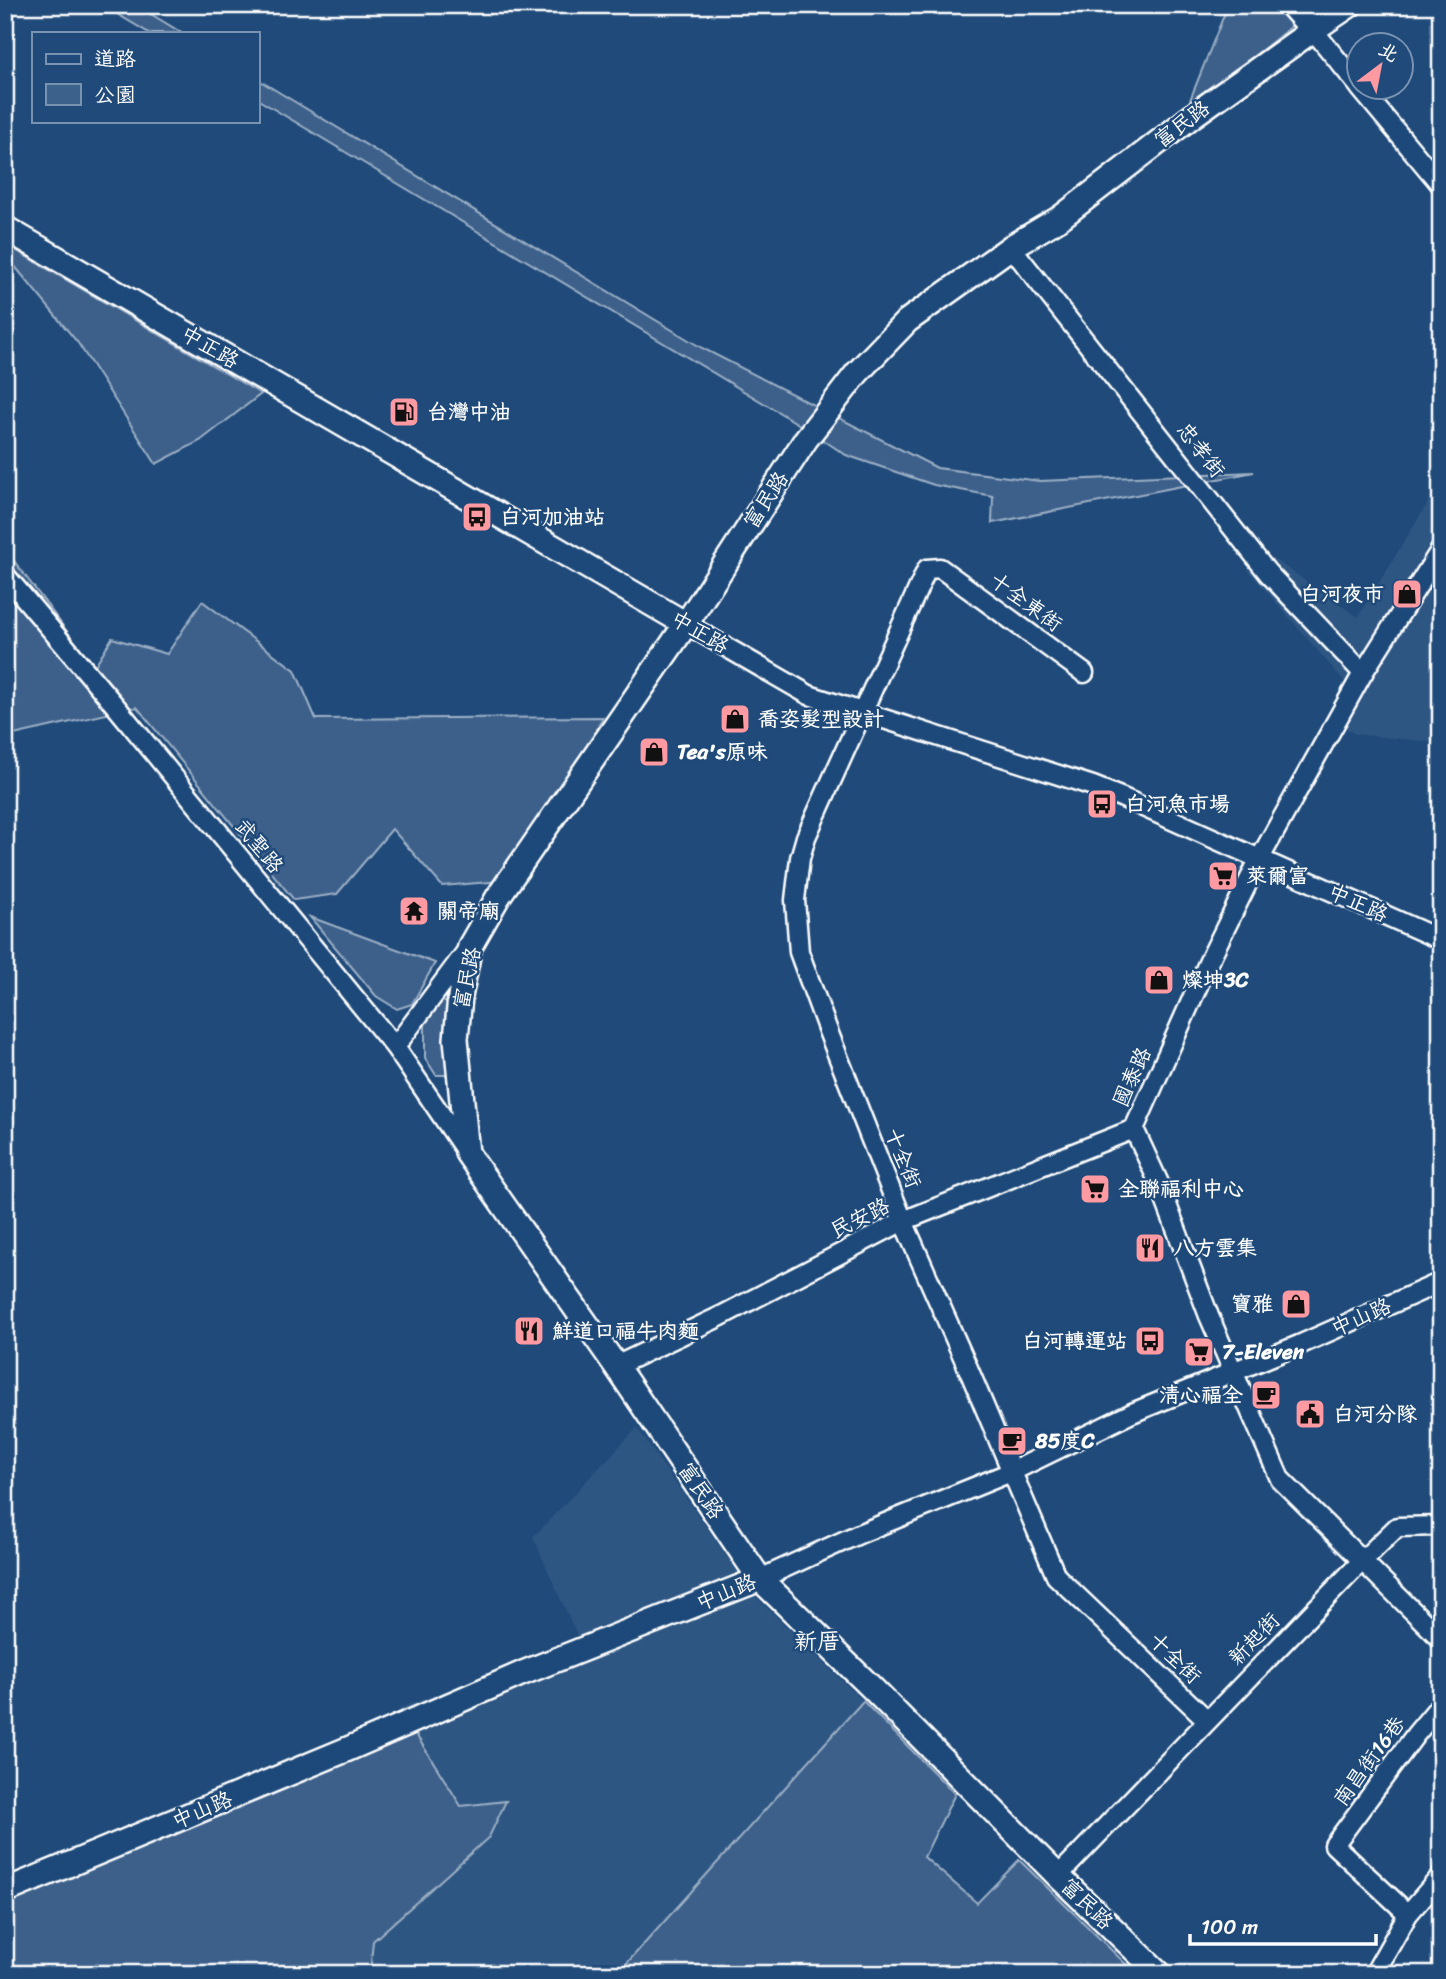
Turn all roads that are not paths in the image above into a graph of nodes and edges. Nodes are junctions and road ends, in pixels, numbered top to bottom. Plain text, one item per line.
1 (1291, 5) edge
2 (1350, 5) edge
3 (1313, 30) junction
4 (1344, 68) edge
5 (1372, 102) edge
6 (1441, 186) edge
7 (5, 228) edge
8 (1011, 247) junction
9 (1441, 549) edge
10 (940, 568) joint
11 (5, 576) edge
12 (686, 624) junction
13 (1084, 673) dead end
14 (1363, 673) junction
15 (863, 713) junction
16 (1259, 860) junction
17 (1441, 940) edge
18 (470, 946) junction
19 (395, 1047) junction
20 (1134, 1129) junction
21 (467, 1153) junction
22 (903, 1221) junction
23 (1441, 1282) edge
24 (616, 1366) junction
25 (1233, 1372) junction
26 (1011, 1472) junction
27 (1441, 1526) edge
28 (1362, 1561) junction
29 (760, 1579) junction
30 (1441, 1639) edge
31 (1441, 1704) edge
32 (1207, 1720) junction
33 (1058, 1876) junction
34 (1441, 1876) edge
35 (5, 1891) edge
36 (1408, 1914) junction
37 (1160, 1974) edge
38 (1374, 1974) edge

1 - 3 main road
2 - 3 main road, 富民路
3 - 4 street
3 - 8 main road, 富民路
5 - 6 street
7 - 12 main road, 中正路
8 - 12 main road, 富民路
8 - 14 street, 忠孝街
9 - 14 street, 國泰路
10 - 13 street, 十全東街
10 - 15 street, 十全街
11 - 19 street, 武聖路
12 - 15 street, 中正路
12 - 18 main road, 富民路
14 - 16 street, 國泰路
15 - 16 street, 中正路
15 - 22 street, 十全街
16 - 17 street, 中正路
16 - 20 street, 國泰路
18 - 19 street
18 - 21 main road, 富民路
19 - 21 street, 武聖路
20 - 22 street, 民安路
20 - 25 street, 國泰路
21 - 24 main road, 富民路
22 - 24 street, 民安路
22 - 26 street, 十全街
23 - 25 street, 中山路
24 - 29 main road, 富民路
25 - 26 street, 中山路
25 - 28 street, 國泰路
26 - 29 street, 中山路
26 - 32 street, 十全街
27 - 28 street, 新起街
28 - 30 street, 國泰路
28 - 32 street, 新起街
29 - 33 main road, 富民路
29 - 35 main road, 中山路
31 - 36 street, 南昌街16巷
32 - 33 street, 新起街
33 - 37 main road, 富民路
34 - 36 street
36 - 38 street

